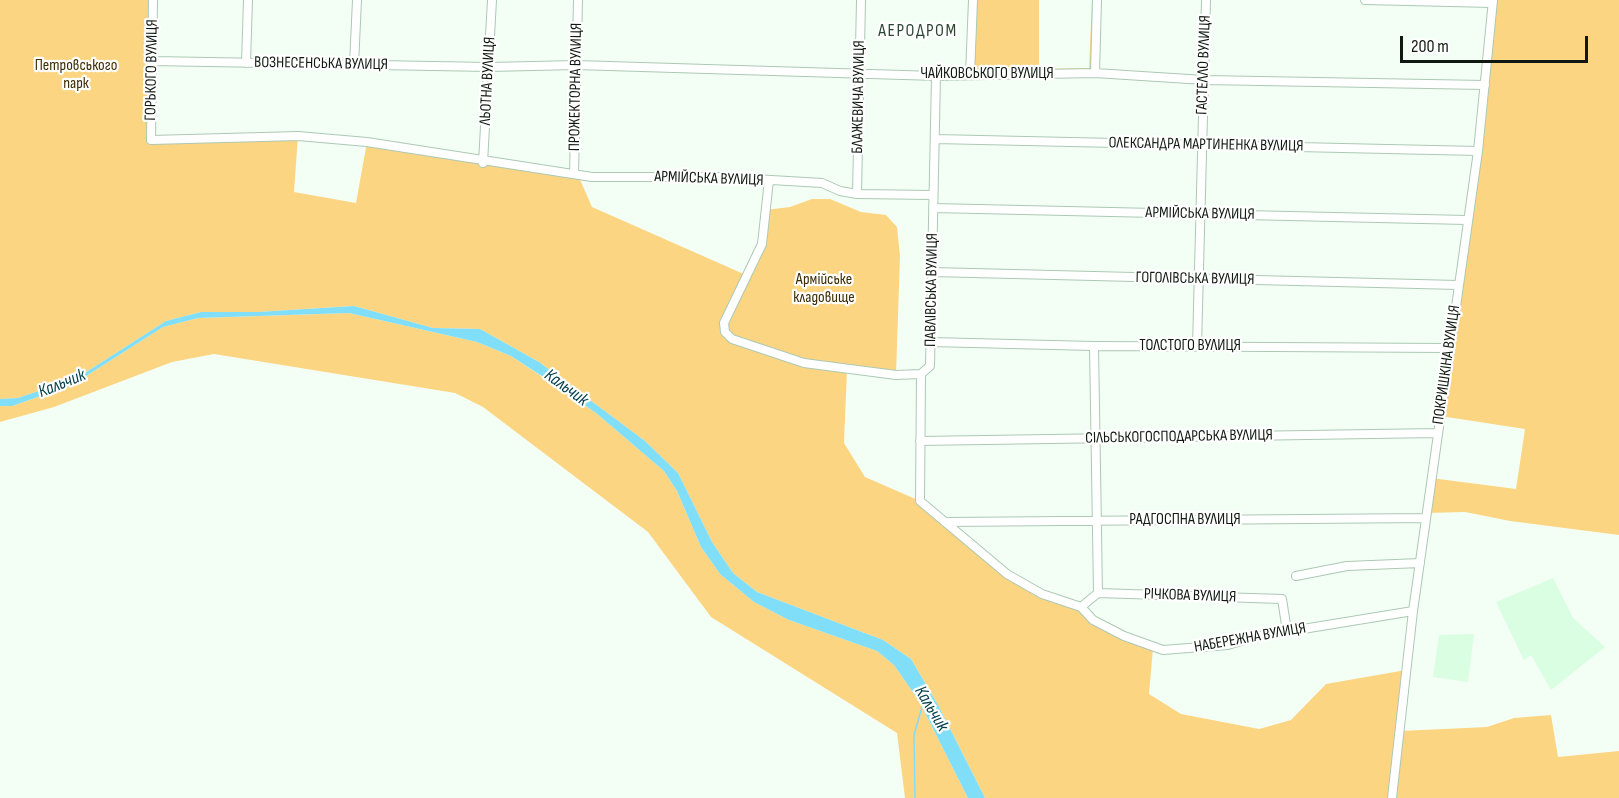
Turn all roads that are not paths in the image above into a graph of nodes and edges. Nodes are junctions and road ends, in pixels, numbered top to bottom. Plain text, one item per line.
1 (153, 0) edge
2 (248, 0) edge
3 (357, 0) edge
4 (492, 0) edge
5 (578, 0) edge
6 (861, 0) edge
7 (973, 0) edge
8 (1097, 0) edge
9 (1206, 0) edge
10 (1365, 0) edge
11 (1492, 2) edge
12 (152, 61) junction
13 (246, 63) junction
14 (354, 65) junction
15 (576, 65) junction
16 (489, 67) junction
17 (860, 74) junction
18 (1095, 74) junction
19 (970, 75) junction
20 (936, 76) junction
21 (1204, 80) junction
22 (1485, 85) junction
23 (934, 139) junction
24 (1202, 146) junction
25 (1478, 151) junction
26 (483, 163) junction
27 (574, 174) junction
28 (769, 180) junction
29 (857, 194) junction
30 (933, 195) junction
31 (933, 208) junction
32 (1200, 214) junction
33 (1467, 220) junction
34 (932, 272) junction
35 (1199, 279) junction
36 (1458, 285) junction
37 (930, 342) junction
38 (1094, 346) junction
39 (1197, 346) junction
40 (1449, 348) junction
41 (921, 374) junction
42 (1437, 433) junction
43 (1096, 438) junction
44 (920, 441) junction
45 (1426, 518) junction
46 (1097, 520) junction
47 (945, 522) junction
48 (1420, 563) junction
49 (1296, 576) dead end
50 (1098, 593) junction
51 (1082, 608) junction
52 (1413, 611) junction
53 (1287, 631) junction
54 (1392, 798) edge

1 - 12 street, ГОРЬКОГО ВУЛИЦЯ
2 - 13 street
3 - 14 street
4 - 16 street, ЛЬОТНА ВУЛИЦЯ
5 - 15 street, ПРОЖЕКТОРНА ВУЛИЦЯ
6 - 17 street, БЛАЖЕВИЧА ВУЛИЦЯ
7 - 19 street
8 - 18 street
9 - 21 street, ГАСТЕЛЛО ВУЛИЦЯ
10 - 11 street
11 - 22 street, ПОКРИШКІНА ВУЛИЦЯ
12 - 13 street, ВОЗНЕСЕНСЬКА ВУЛИЦЯ
12 - 26 street, ГОРЬКОГО ВУЛИЦЯ
13 - 14 street, ВОЗНЕСЕНСЬКА ВУЛИЦЯ
14 - 16 street, ВОЗНЕСЕНСЬКА ВУЛИЦЯ
15 - 16 street, ЧАЙКОВСЬКОГО ВУЛИЦЯ
15 - 17 street, ЧАЙКОВСЬКОГО ВУЛИЦЯ
15 - 27 street, ПРОЖЕКТОРНА ВУЛИЦЯ
16 - 26 street, ЛЬОТНА ВУЛИЦЯ
17 - 20 street, ЧАЙКОВСЬКОГО ВУЛИЦЯ
17 - 29 street, БЛАЖЕВИЧА ВУЛИЦЯ
18 - 19 street, ЧАЙКОВСЬКОГО ВУЛИЦЯ
18 - 21 street, ЧАЙКОВСЬКОГО ВУЛИЦЯ
19 - 20 street, ЧАЙКОВСЬКОГО ВУЛИЦЯ
20 - 23 street, ПАВЛІВСЬКА ВУЛИЦЯ
21 - 22 street, ЧАЙКОВСЬКОГО ВУЛИЦЯ
21 - 24 street, ГАСТЕЛЛО ВУЛИЦЯ
22 - 25 street, ПОКРИШКІНА ВУЛИЦЯ
23 - 24 street, ОЛЕКСАНДРА МАРТИНЕНКА ВУЛИЦЯ
23 - 30 street, ПАВЛІВСЬКА ВУЛИЦЯ
24 - 25 street, ОЛЕКСАНДРА МАРТИНЕНКА ВУЛИЦЯ
24 - 32 street, ГАСТЕЛЛО ВУЛИЦЯ
25 - 33 street, ПОКРИШКІНА ВУЛИЦЯ
26 - 27 street, АРМІЙСЬКА ВУЛИЦЯ
27 - 28 street, АРМІЙСЬКА ВУЛИЦЯ
28 - 29 street, АРМІЙСЬКА ВУЛИЦЯ
28 - 41 street
29 - 30 street, АРМІЙСЬКА ВУЛИЦЯ
30 - 31 street, ПАВЛІВСЬКА ВУЛИЦЯ
31 - 32 street, АРМІЙСЬКА ВУЛИЦЯ
31 - 34 street, ПАВЛІВСЬКА ВУЛИЦЯ
32 - 33 street, АРМІЙСЬКА ВУЛИЦЯ
32 - 35 street, ГАСТЕЛЛО ВУЛИЦЯ
33 - 36 street, ПОКРИШКІНА ВУЛИЦЯ
34 - 35 street, ГОГОЛІВСЬКА ВУЛИЦЯ
34 - 37 street, ПАВЛІВСЬКА ВУЛИЦЯ
35 - 36 street, ГОГОЛІВСЬКА ВУЛИЦЯ
35 - 39 street, ГАСТЕЛЛО ВУЛИЦЯ
36 - 40 street, ПОКРИШКІНА ВУЛИЦЯ
37 - 38 street, ТОЛСТОГО ВУЛИЦЯ
37 - 41 street, ПАВЛІВСЬКА ВУЛИЦЯ
38 - 39 street, ТОЛСТОГО ВУЛИЦЯ
38 - 43 street
39 - 40 street, ТОЛСТОГО ВУЛИЦЯ
40 - 42 street, ПОКРИШКІНА ВУЛИЦЯ
41 - 44 street, ПАВЛІВСЬКА ВУЛИЦЯ
42 - 43 street, СІЛЬСЬКОГОСПОДАРСЬКА ВУЛИЦЯ
42 - 45 street, ПОКРИШКІНА ВУЛИЦЯ
43 - 44 street, СІЛЬСЬКОГОСПОДАРСЬКА ВУЛИЦЯ
43 - 46 street
44 - 47 street, ПАВЛІВСЬКА ВУЛИЦЯ
45 - 46 street, РАДГОСПНА ВУЛИЦЯ
45 - 48 street, ПОКРИШКІНА ВУЛИЦЯ
46 - 47 street, РАДГОСПНА ВУЛИЦЯ
46 - 50 street
47 - 51 street, НАБЕРЕЖНА ВУЛИЦЯ
48 - 49 street
48 - 52 street, ПОКРИШКІНА ВУЛИЦЯ
50 - 51 street
50 - 53 street, РІЧКОВА ВУЛИЦЯ
51 - 53 street, НАБЕРЕЖНА ВУЛИЦЯ
52 - 53 street, НАБЕРЕЖНА ВУЛИЦЯ
52 - 54 street, ПОКРИШКІНА ВУЛИЦЯ

